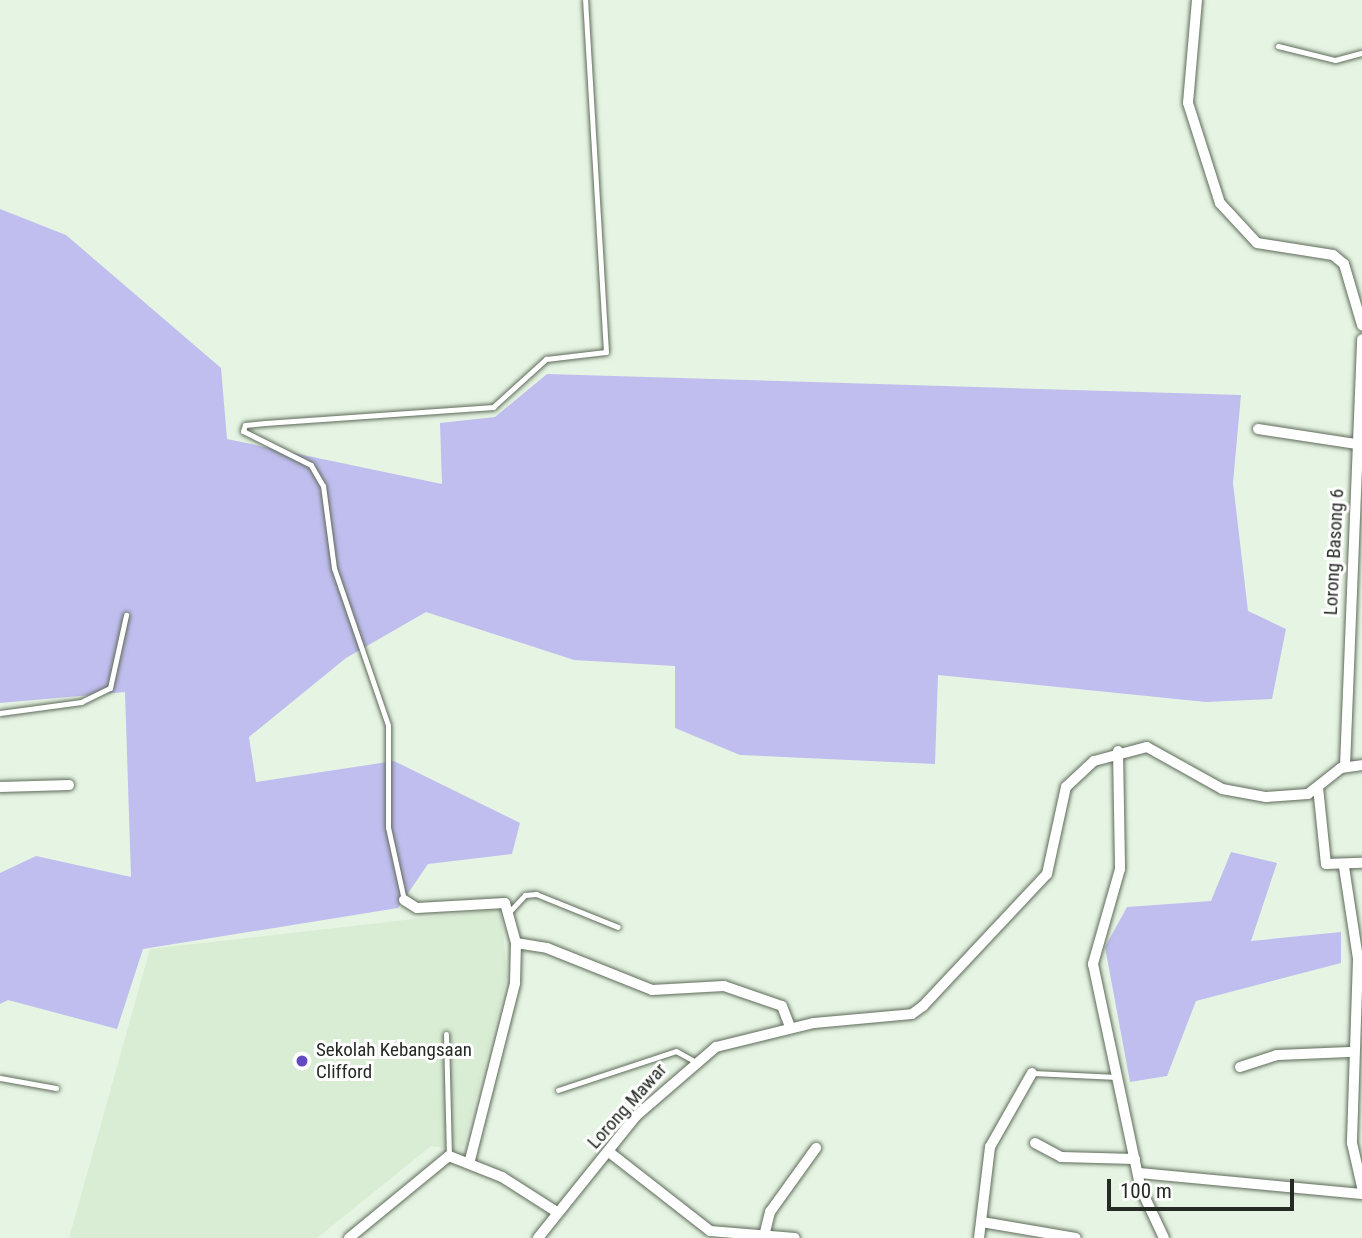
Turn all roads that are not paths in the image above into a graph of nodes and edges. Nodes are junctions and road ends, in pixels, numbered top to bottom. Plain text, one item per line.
1 (585, 0) edge
2 (1197, 0) edge
3 (1278, 46) dead end
4 (1362, 53) edge
5 (1362, 325) edge
6 (1362, 339) edge
7 (1258, 429) dead end
8 (1359, 445) edge
9 (125, 615) dead end
10 (0, 712) edge
11 (1118, 751) junction
12 (1362, 765) edge
13 (1345, 766) junction
14 (69, 785) dead end
15 (0, 787) edge
16 (1318, 787) junction
17 (1362, 863) edge
18 (1344, 867) junction
19 (404, 900) joint
20 (510, 911) junction
21 (618, 927) dead end
22 (516, 943) junction
23 (790, 1027) junction
24 (446, 1034) dead end
25 (1350, 1052) junction
26 (696, 1062) junction
27 (1240, 1067) dead end
28 (1032, 1073) joint
29 (1116, 1077) junction
30 (0, 1078) edge
31 (56, 1088) dead end
32 (558, 1090) dead end
33 (1035, 1143) dead end
34 (816, 1148) dead end
35 (609, 1152) junction
36 (449, 1156) junction
37 (1135, 1159) junction
38 (470, 1160) junction
39 (1139, 1173) junction
40 (1362, 1187) edge
41 (1362, 1194) edge
42 (557, 1212) junction
43 (982, 1222) junction
44 (765, 1233) junction
45 (729, 1237) edge
46 (349, 1238) edge
47 (538, 1238) edge
48 (794, 1238) edge
49 (979, 1238) edge
50 (1076, 1238) edge
51 (1164, 1238) edge

1 - 19 lane
2 - 5 street
3 - 4 lane
6 - 8 street, Lorong Basong 6
7 - 8 street
8 - 13 street, Lorong Basong 6
9 - 10 lane
11 - 16 street
11 - 23 street, Lorong Mawar
11 - 29 street
12 - 13 street
13 - 16 street
14 - 15 street
16 - 18 street
17 - 18 street
18 - 25 street
19 - 20 street
20 - 21 lane
20 - 22 street
22 - 23 street
22 - 38 street
23 - 26 street, Lorong Mawar
24 - 36 lane
25 - 27 street
25 - 40 street
26 - 32 lane
26 - 35 street, Lorong Mawar
28 - 29 lane
28 - 43 street
29 - 37 street
30 - 31 lane
33 - 37 street
34 - 44 street
35 - 42 street, Lorong Mawar
35 - 45 street
36 - 38 street
36 - 46 street
37 - 39 street
38 - 42 street
39 - 41 street
39 - 51 street
42 - 47 street, Lorong Mawar
43 - 49 street
43 - 50 street
44 - 45 street
44 - 48 street

